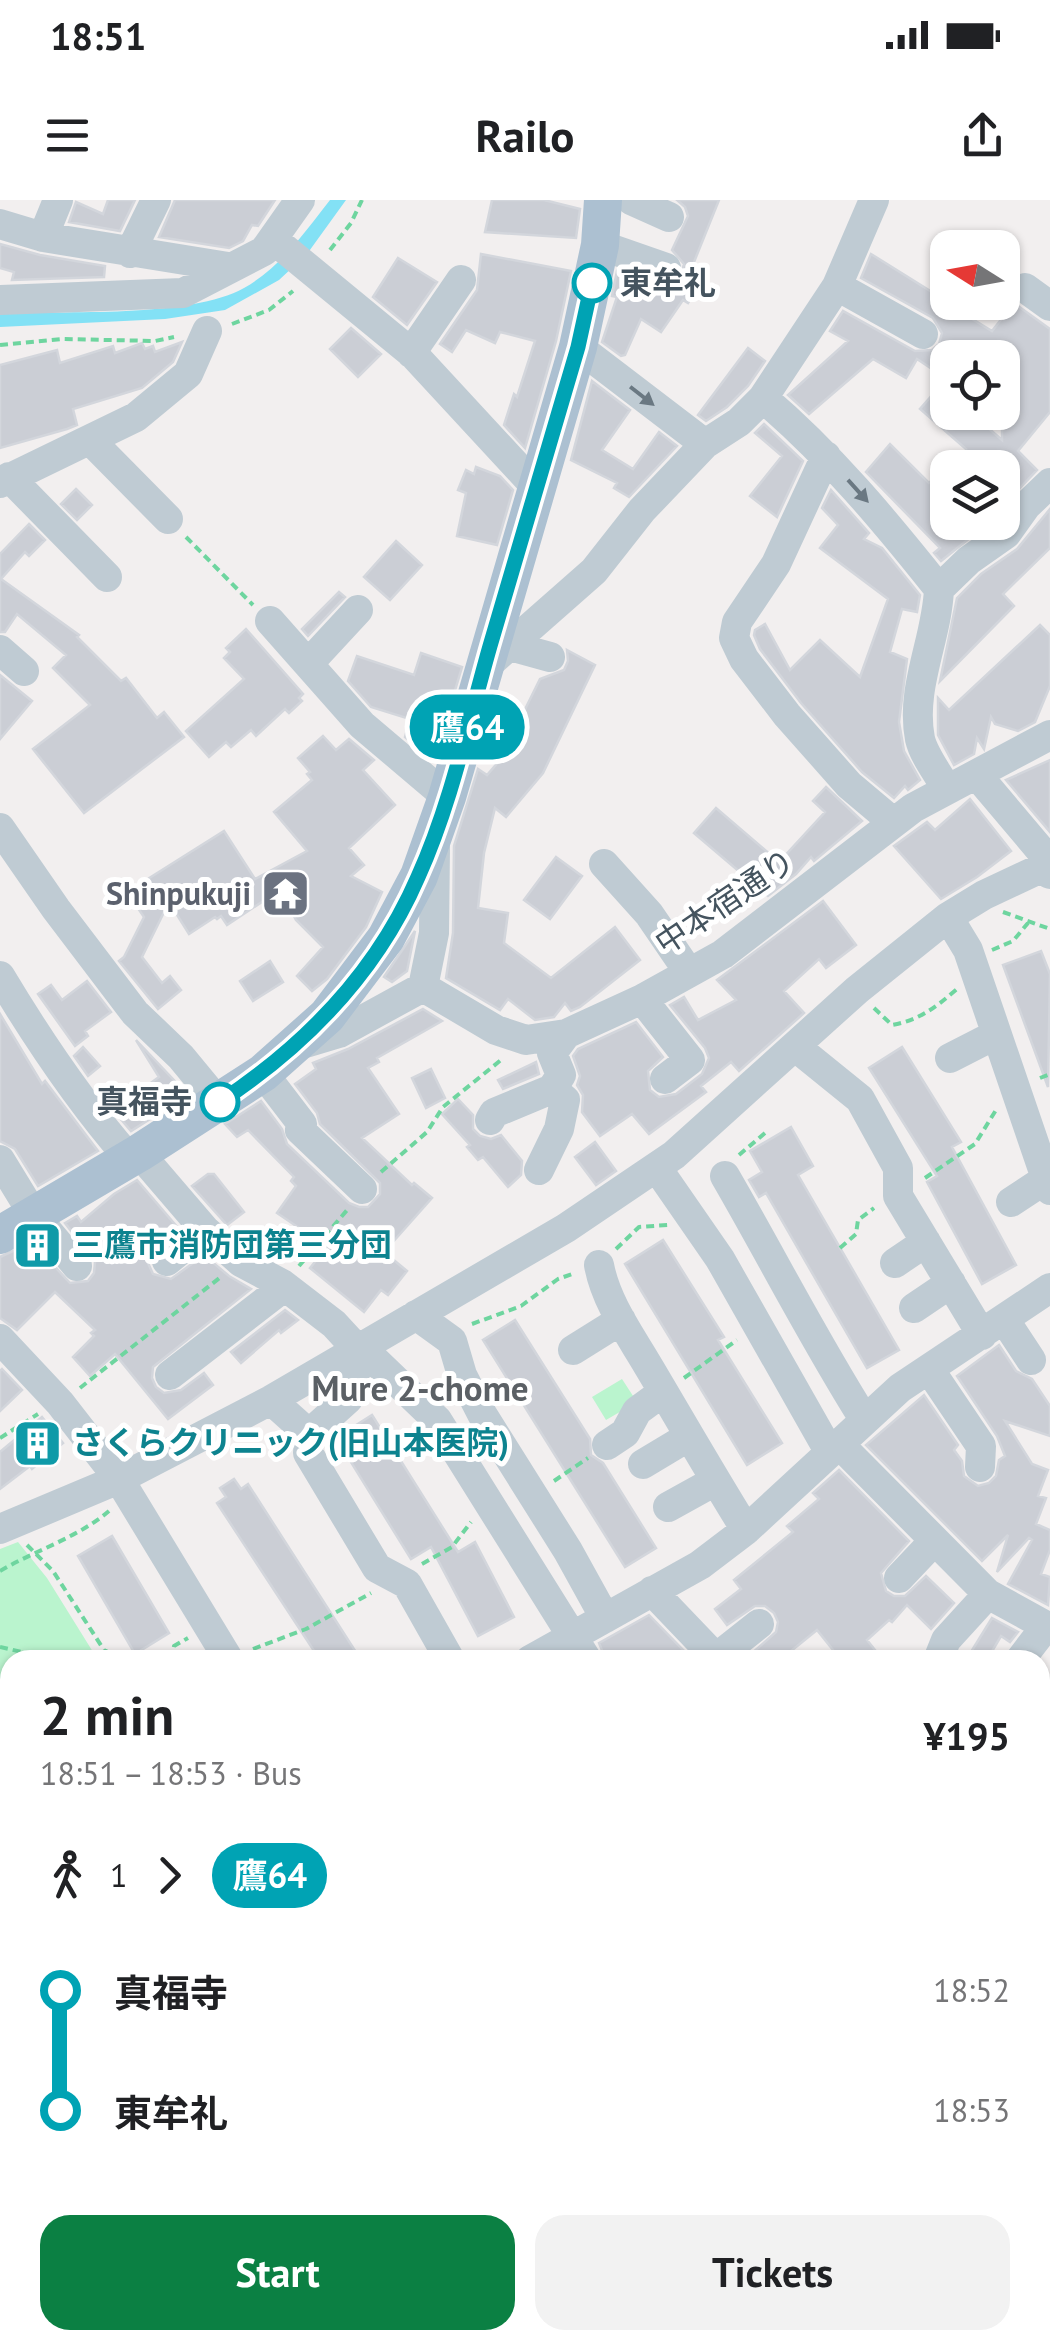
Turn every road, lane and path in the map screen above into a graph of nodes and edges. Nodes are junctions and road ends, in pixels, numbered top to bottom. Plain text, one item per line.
1 (58, 200) edge
2 (156, 200) edge
3 (300, 200) edge
4 (603, 200) edge
5 (631, 200) edge
6 (874, 200) edge
7 (669, 217) dead end
8 (0, 224) edge
9 (43, 237) junction
10 (600, 245) junction
11 (288, 251) junction
12 (130, 253) junction
13 (228, 267) junction
14 (666, 268) dead end
15 (461, 280) dead end
16 (836, 286) junction
17 (1025, 288) dead end
18 (0, 300) edge
19 (1050, 306) edge
20 (207, 331) dead end
21 (923, 334) dead end
22 (578, 347) junction
23 (411, 353) junction
24 (764, 398) junction
25 (91, 441) junction
26 (705, 444) junction
27 (826, 456) junction
28 (4, 480) edge
29 (1050, 483) edge
30 (536, 487) junction
31 (168, 520) joint
32 (107, 577) dead end
33 (939, 589) junction
34 (358, 610) dead end
35 (270, 621) joint
36 (0, 650) edge
37 (497, 657) junction
38 (550, 657) dead end
39 (308, 664) junction
40 (24, 671) dead end
41 (1050, 735) edge
42 (977, 775) junction
43 (946, 788) junction
44 (447, 798) junction
45 (894, 822) junction
46 (0, 828) edge
47 (435, 836) junction
48 (1046, 856) edge
49 (604, 864) dead end
50 (984, 895) junction
51 (948, 917) junction
52 (1028, 923) junction
53 (1050, 929) edge
54 (972, 967) junction
55 (688, 971) junction
56 (0, 976) edge
57 (423, 987) junction
58 (857, 990) junction
59 (642, 999) junction
60 (566, 1034) junction
61 (995, 1036) junction
62 (526, 1040) junction
63 (296, 1046) junction
64 (796, 1048) junction
65 (950, 1058) dead end
66 (263, 1073) junction
67 (1050, 1074) edge
68 (665, 1079) dead end
69 (552, 1090) junction
70 (1017, 1094) junction
71 (218, 1103) junction
72 (490, 1120) dead end
73 (765, 1133) dead end
74 (134, 1156) junction
75 (0, 1160) edge
76 (657, 1168) junction
77 (539, 1170) dead end
78 (727, 1170) joint
79 (1048, 1184) edge
80 (362, 1189) junction
81 (892, 1197) junction
82 (1011, 1202) dead end
83 (33, 1214) junction
84 (690, 1214) junction
85 (206, 1230) junction
86 (0, 1235) edge
87 (926, 1242) junction
88 (840, 1248) dead end
89 (167, 1262) dead end
90 (241, 1262) junction
91 (895, 1263) dead end
92 (598, 1265) junction
93 (77, 1266) dead end
94 (951, 1283) junction
95 (283, 1286) junction
96 (786, 1287) junction
97 (1050, 1288) edge
98 (914, 1308) dead end
99 (749, 1309) junction
100 (416, 1315) junction
101 (621, 1320) junction
102 (993, 1327) junction
103 (0, 1338) edge
104 (452, 1341) junction
105 (574, 1350) dead end
106 (359, 1355) junction
107 (1032, 1360) dead end
108 (930, 1368) junction
109 (170, 1375) dead end
110 (663, 1392) junction
111 (272, 1400) junction
112 (60, 1403) junction
113 (864, 1418) junction
114 (309, 1434) junction
115 (688, 1437) junction
116 (0, 1438) edge
117 (607, 1445) joint
118 (834, 1448) junction
119 (643, 1464) dead end
120 (980, 1466) dead end
121 (715, 1481) junction
122 (119, 1492) junction
123 (530, 1492) junction
124 (493, 1506) junction
125 (668, 1507) dead end
126 (746, 1530) junction
127 (13, 1536) edge
128 (934, 1541) junction
129 (32, 1552) junction
130 (0, 1571) edge
131 (899, 1578) dead end
132 (652, 1592) junction
133 (988, 1594) junction
134 (605, 1618) junction
135 (759, 1624) dead end
136 (1048, 1627) edge
137 (198, 1633) dead end
138 (578, 1648) edge
139 (104, 1650) edge
140 (173, 1650) edge
141 (222, 1650) edge
142 (444, 1650) edge
143 (709, 1650) edge
144 (729, 1650) edge
145 (942, 1650) edge
146 (1028, 1650) edge

1 - 9 street
2 - 12 street
3 - 11 street
4 - 10 main road
5 - 7 street
6 - 16 street
8 - 9 street
9 - 12 street
10 - 14 street
10 - 22 main road
11 - 13 street
11 - 23 street
12 - 13 street
13 - 18 street
15 - 23 street
16 - 21 street
16 - 24 street
17 - 19 street
20 - 25 street
22 -> 26 street
22 - 30 main road
23 - 30 street
24 - 26 street
24 - 27 street
25 - 28 street
25 - 31 street
26 - 37 street
27 -> 33 street
27 - 45 street
28 - 32 street
29 - 33 street
30 - 37 main road
31 - 35 path
33 - 43 street
34 - 39 street
35 - 39 street
36 - 40 street
37 - 38 street
37 - 44 main road
39 - 44 street
41 - 42 street, 中本宿通り
42 - 43 street, 中本宿通り
42 - 48 street
43 - 45 street, 中本宿通り
44 - 47 main road
45 - 55 street, 中本宿通り
46 - 71 street
47 - 57 street
47 - 63 main road
48 - 50 street
49 - 55 street
50 - 51 street
50 - 52 path
51 - 54 street
51 - 58 street
52 - 53 path
52 - 54 path
54 - 58 path
54 - 61 street
55 - 59 street, 中本宿通り
56 - 74 street
57 - 62 street
57 - 63 street
58 - 64 street
59 - 60 street, 中本宿通り
59 - 68 street
60 - 62 street, 中本宿通り
60 - 69 street
61 - 65 street
61 - 70 street
62 - 80 path
63 - 66 main road
64 - 76 street
64 - 81 street
66 - 71 main road
66 - 80 street
67 - 70 path
69 - 72 street
69 - 77 street
70 - 79 street
70 - 81 path
71 - 74 main road
73 - 78 path
74 - 83 main road
74 - 85 street
75 - 83 street
76 - 84 street
76 - 100 street
78 - 96 street
79 - 82 street
80 - 95 path
81 - 87 street
81 - 88 path
83 - 86 main road
83 - 93 street
84 - 92 path
84 - 99 street
85 - 89 street
85 - 90 street
87 - 91 street
87 - 94 street
90 - 95 street
90 - 112 path
92 - 101 street
92 - 104 path
94 - 98 street
94 - 102 street
95 - 106 street
95 - 109 street
96 - 99 street
96 - 113 street
97 - 102 street
99 - 118 street
100 - 104 street
100 - 106 street
101 - 105 street
101 - 110 street
102 - 107 street
102 - 108 street
103 - 112 street
104 - 123 street
106 - 111 street
106 - 114 street
106 - 124 street
108 - 113 street
108 - 120 street
110 - 115 street
110 - 117 street
111 - 114 street
111 - 122 street
112 - 116 path
112 - 122 street
113 - 118 street
114 - 142 street
115 - 119 street
115 - 121 street
117 - 123 path
118 - 126 street
118 - 128 street
121 - 125 street
121 - 126 street
122 - 127 street
122 - 129 path
122 - 141 street
123 - 124 street
123 - 134 street
124 - 138 street
126 - 132 street
127 - 129 path
128 - 131 street
128 - 133 street
129 - 130 path
129 - 139 path
132 - 134 street
132 - 143 street
133 - 136 street
133 - 145 street
134 - 138 street
135 - 144 street
136 - 146 street
137 - 140 path

